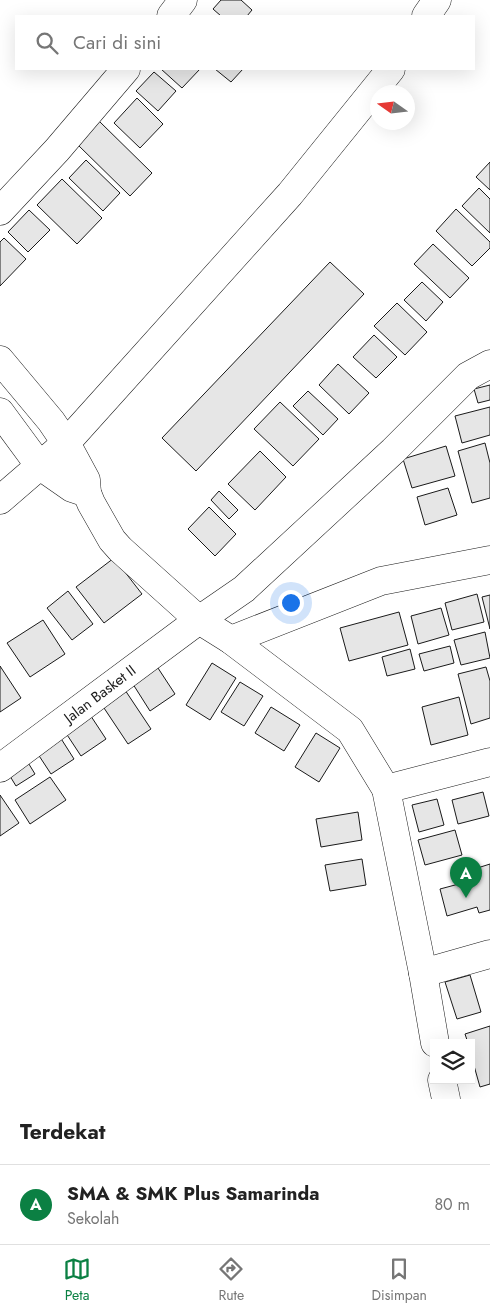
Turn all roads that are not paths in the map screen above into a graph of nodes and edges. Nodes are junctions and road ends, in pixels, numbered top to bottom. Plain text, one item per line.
1 (183, 0) edge
2 (437, 0) edge
3 (171, 15) edge
4 (427, 15) edge
5 (125, 70) edge
6 (390, 70) edge
7 (0, 211) edge
8 (0, 360) edge
9 (490, 364) edge
10 (0, 412) edge
11 (66, 443) junction
12 (39, 465) junction
13 (87, 492) junction
14 (0, 500) edge
15 (490, 560) edge
16 (200, 620) junction
17 (230, 640) junction
18 (490, 762) edge
19 (0, 768) edge
20 (386, 788) junction
21 (490, 954) edge
22 (423, 973) junction
23 (434, 1039) edge
24 (443, 1084) edge
25 (446, 1099) edge

1 - 3 street
2 - 4 street
5 - 7 street
6 - 11 street
8 - 11 street
9 - 16 street, Jalan Basket II
10 - 12 street
11 - 12 street
11 - 13 street
12 - 13 street
12 - 14 street
13 - 16 street
15 - 17 street
16 - 17 street
16 - 19 street, Jalan Basket II
17 - 20 street
18 - 20 street
20 - 22 street
21 - 22 street
22 - 23 street
24 - 25 street

